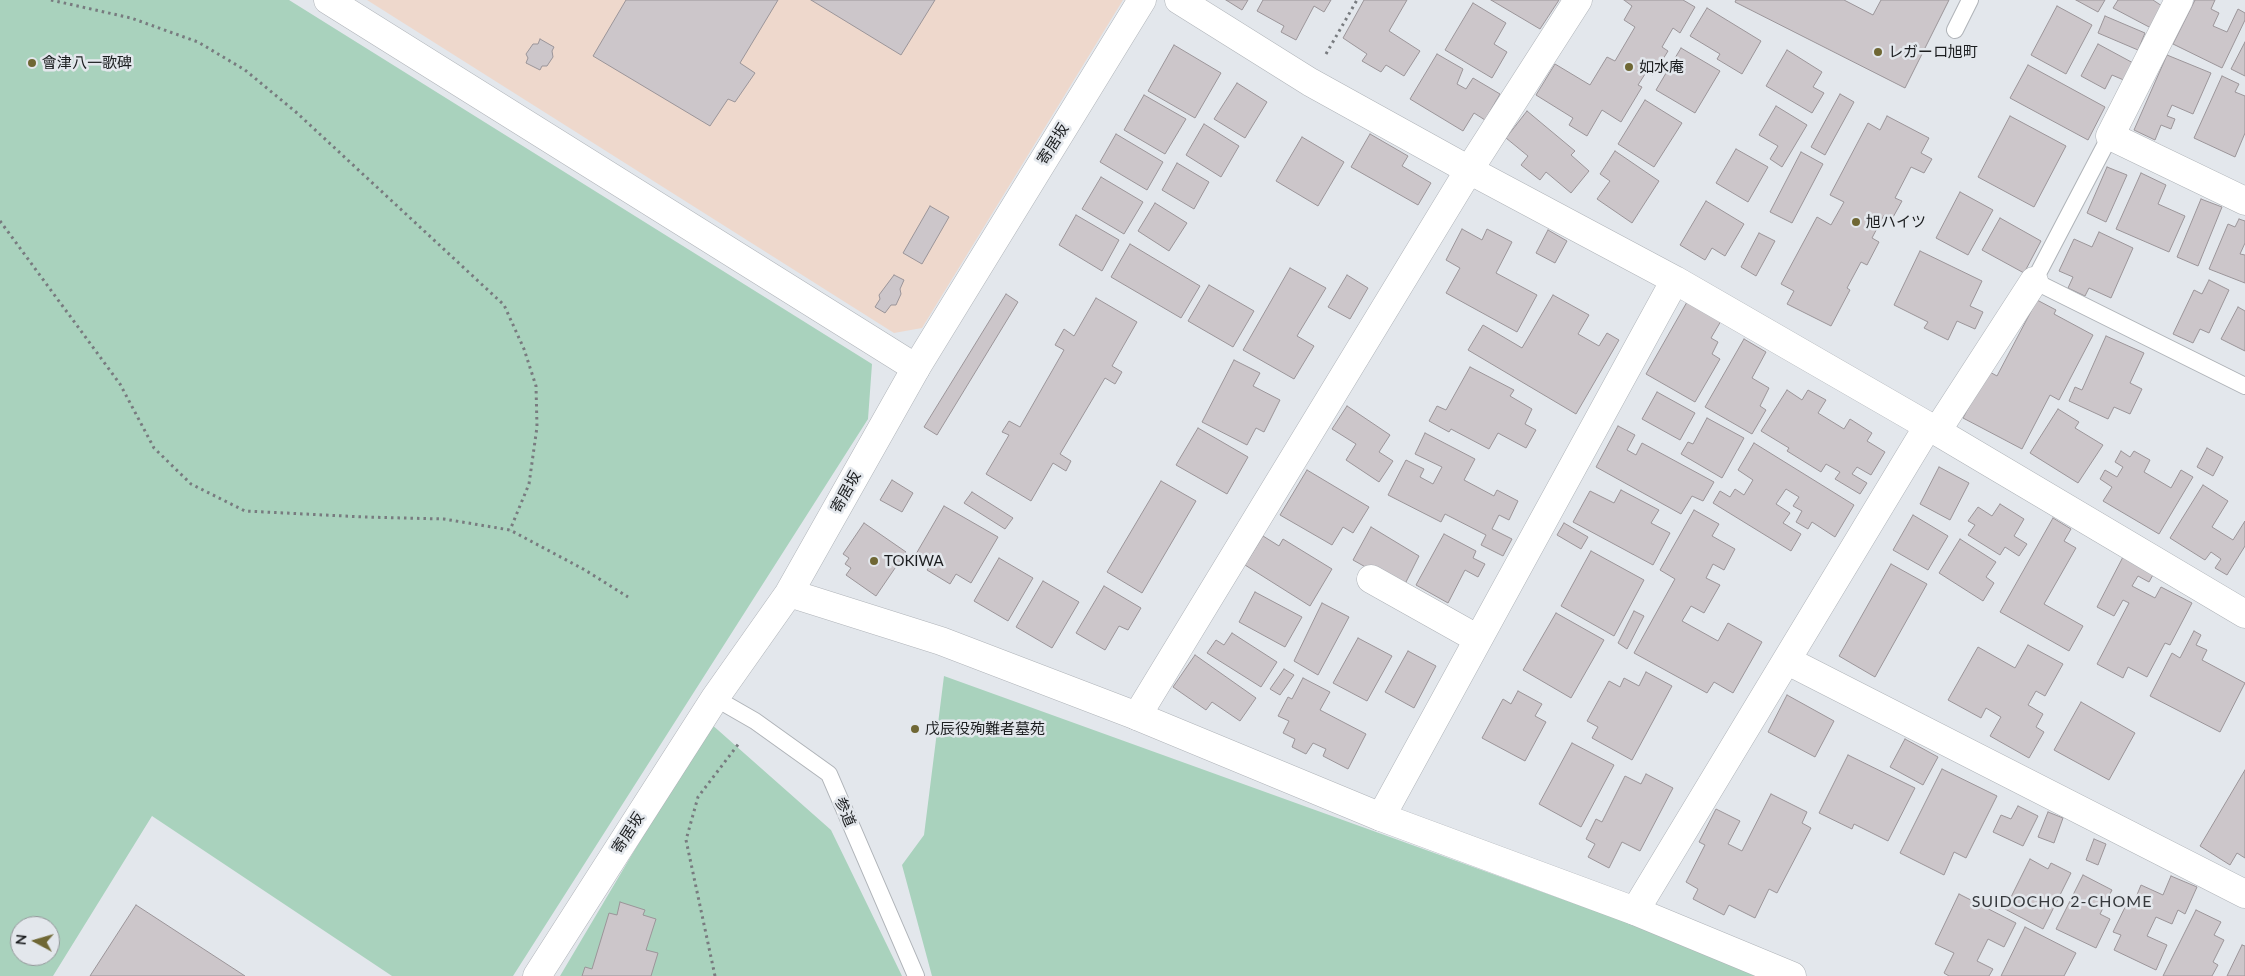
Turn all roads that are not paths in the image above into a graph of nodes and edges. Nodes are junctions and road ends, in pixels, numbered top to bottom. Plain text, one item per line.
1 (328, 0) edge
2 (1142, 0) edge
3 (1179, 0) edge
4 (1578, 0) edge
5 (1970, 0) edge
6 (2179, 0) edge
7 (1955, 30) dead end
8 (2110, 136) junction
9 (1469, 170) junction
10 (2245, 201) edge
11 (1675, 280) junction
12 (2034, 281) junction
13 (916, 368) junction
14 (2245, 386) edge
15 (1933, 428) junction
16 (1371, 579) dead end
17 (789, 593) junction
18 (2245, 614) edge
19 (1478, 639) junction
20 (1788, 661) junction
21 (715, 698) junction
22 (1137, 716) junction
23 (1381, 817) junction
24 (2245, 894) edge
25 (1635, 911) junction
26 (537, 976) edge
27 (916, 976) edge
28 (1792, 976) edge

1 - 13 street
2 - 13 street, 寄居坂
3 - 9 street
4 - 9 street
5 - 7 lane
6 - 8 street
8 - 10 street
8 - 12 lane
9 - 11 street
9 - 22 street
11 - 15 street
11 - 19 street
12 - 14 lane
12 - 15 street
13 - 17 street, 寄居坂
15 - 18 street
15 - 20 street
16 - 19 street
17 - 21 street, 寄居坂
17 - 22 street
19 - 23 street
20 - 24 street
20 - 25 street
21 - 26 street, 寄居坂
21 - 27 lane, 参道
22 - 23 street
23 - 25 street
25 - 28 street

